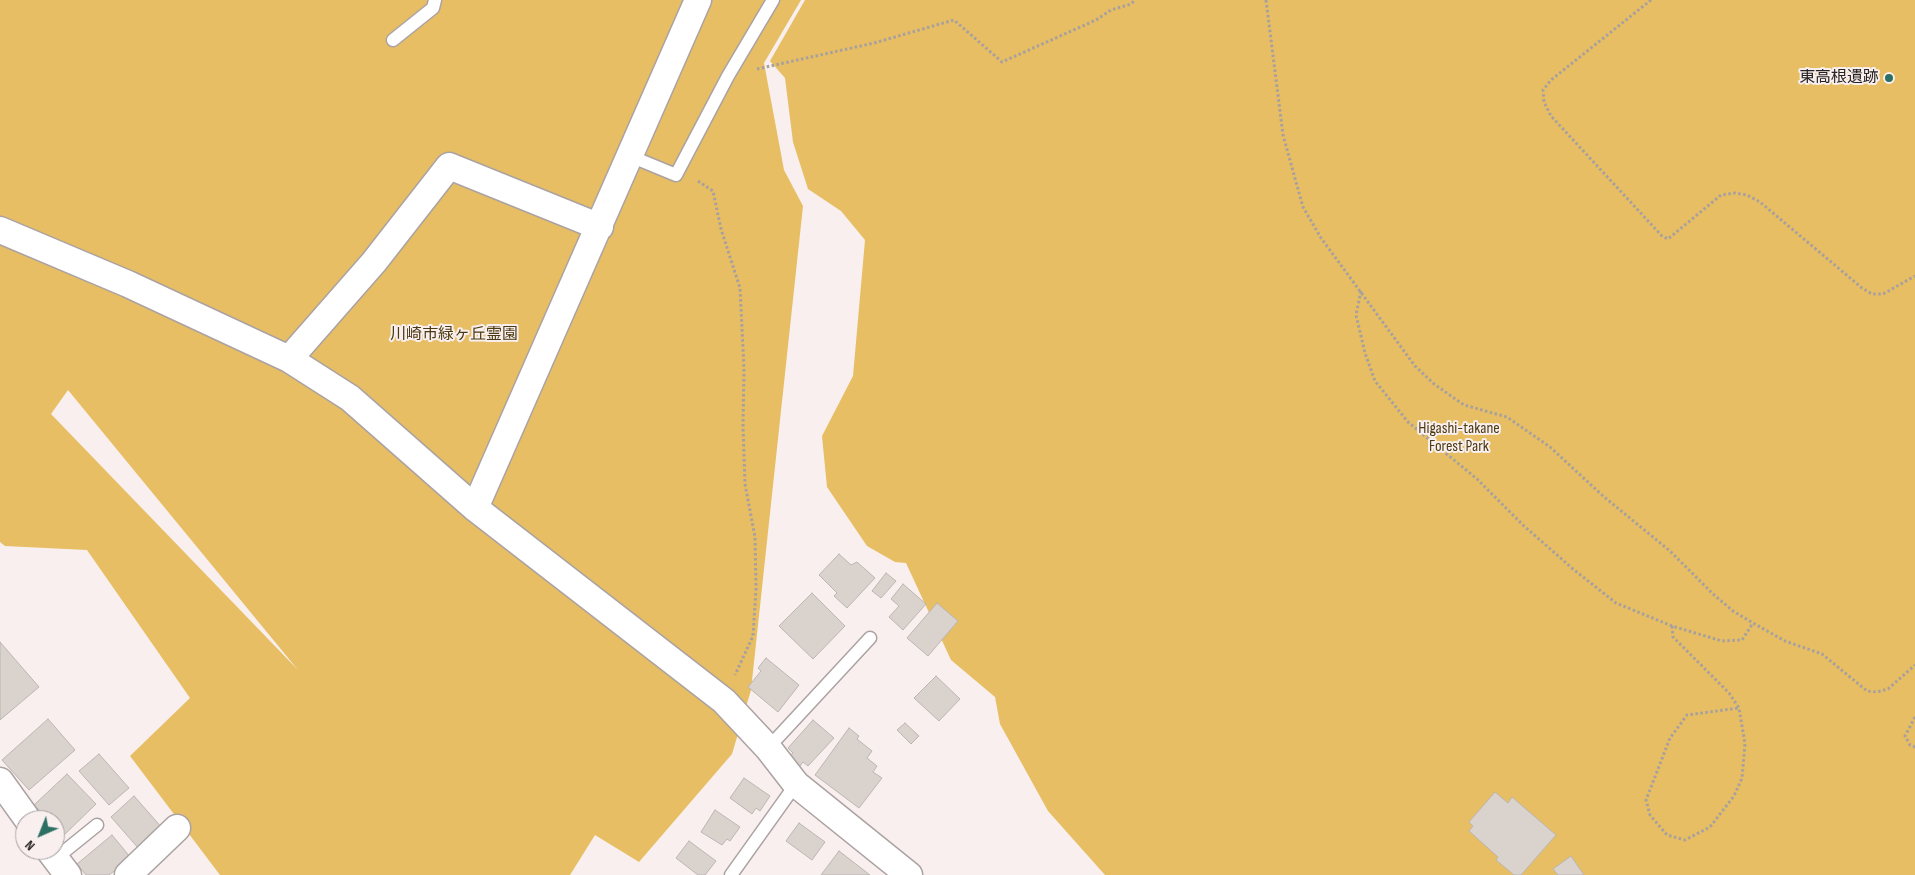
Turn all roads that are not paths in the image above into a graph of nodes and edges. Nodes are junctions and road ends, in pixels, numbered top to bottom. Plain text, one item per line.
1 (435, 0) edge
2 (698, 0) edge
3 (773, 0) edge
4 (393, 40) dead end
5 (630, 156) junction
6 (600, 226) junction
7 (0, 230) edge
8 (289, 359) junction
9 (475, 508) junction
10 (870, 638) dead end
11 (768, 748) junction
12 (0, 781) edge
13 (796, 784) junction
14 (21, 810) edge
15 (97, 825) dead end
16 (177, 828) dead end
17 (57, 861) edge
18 (128, 875) edge
19 (731, 875) edge
20 (910, 875) edge

1 - 4 lane
2 - 5 street
3 - 5 lane
5 - 6 street
6 - 8 street
6 - 9 street
7 - 8 street
8 - 9 street
9 - 11 street
10 - 11 lane
11 - 13 street
12 - 14 street
13 - 19 lane
13 - 20 street
15 - 17 lane
16 - 18 street

